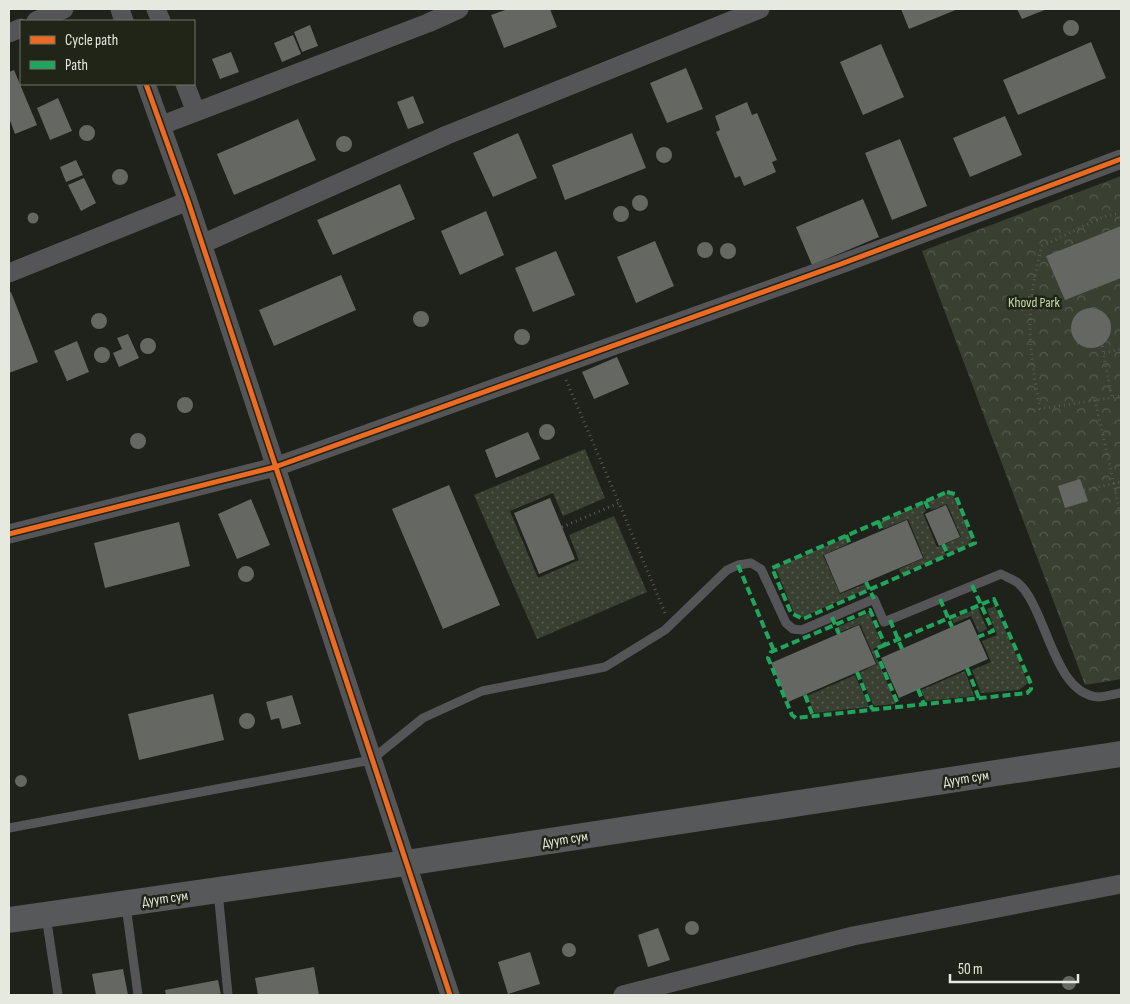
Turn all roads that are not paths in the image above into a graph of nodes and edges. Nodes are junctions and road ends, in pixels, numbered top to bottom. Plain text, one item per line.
1 (64, 9) edge
2 (459, 9) edge
3 (760, 9) edge
4 (425, 16) edge
5 (38, 20) edge
6 (146, 85) edge
7 (185, 85) edge
8 (196, 112) junction
9 (162, 125) junction
10 (1121, 159) edge
11 (188, 201) junction
12 (202, 244) junction
13 (9, 273) edge
14 (275, 467) junction
15 (9, 534) edge
16 (1121, 693) edge
17 (1121, 754) edge
18 (371, 760) junction
19 (9, 828) edge
20 (406, 863) junction
21 (1121, 884) edge
22 (218, 890) junction
23 (126, 903) junction
24 (46, 915) junction
25 (9, 920) edge
26 (58, 995) edge
27 (138, 995) edge
28 (228, 995) edge
29 (450, 995) edge
30 (623, 995) edge

1 - 5 street
2 - 4 street
3 - 12 street
4 - 8 street
6 - 9 street
7 - 8 street
8 - 9 street
9 - 11 street
10 - 14 street
11 - 12 street
11 - 13 street
12 - 14 street
14 - 15 street
14 - 18 street
16 - 18 lane
17 - 20 main road, Дуут сум
18 - 19 lane
18 - 20 street
20 - 22 main road, Дуут сум
20 - 29 street
21 - 30 street
22 - 23 main road, Дуут сум
22 - 28 lane
23 - 24 main road, Дуут сум
23 - 27 lane
24 - 25 main road, Дуут сум
24 - 26 lane

